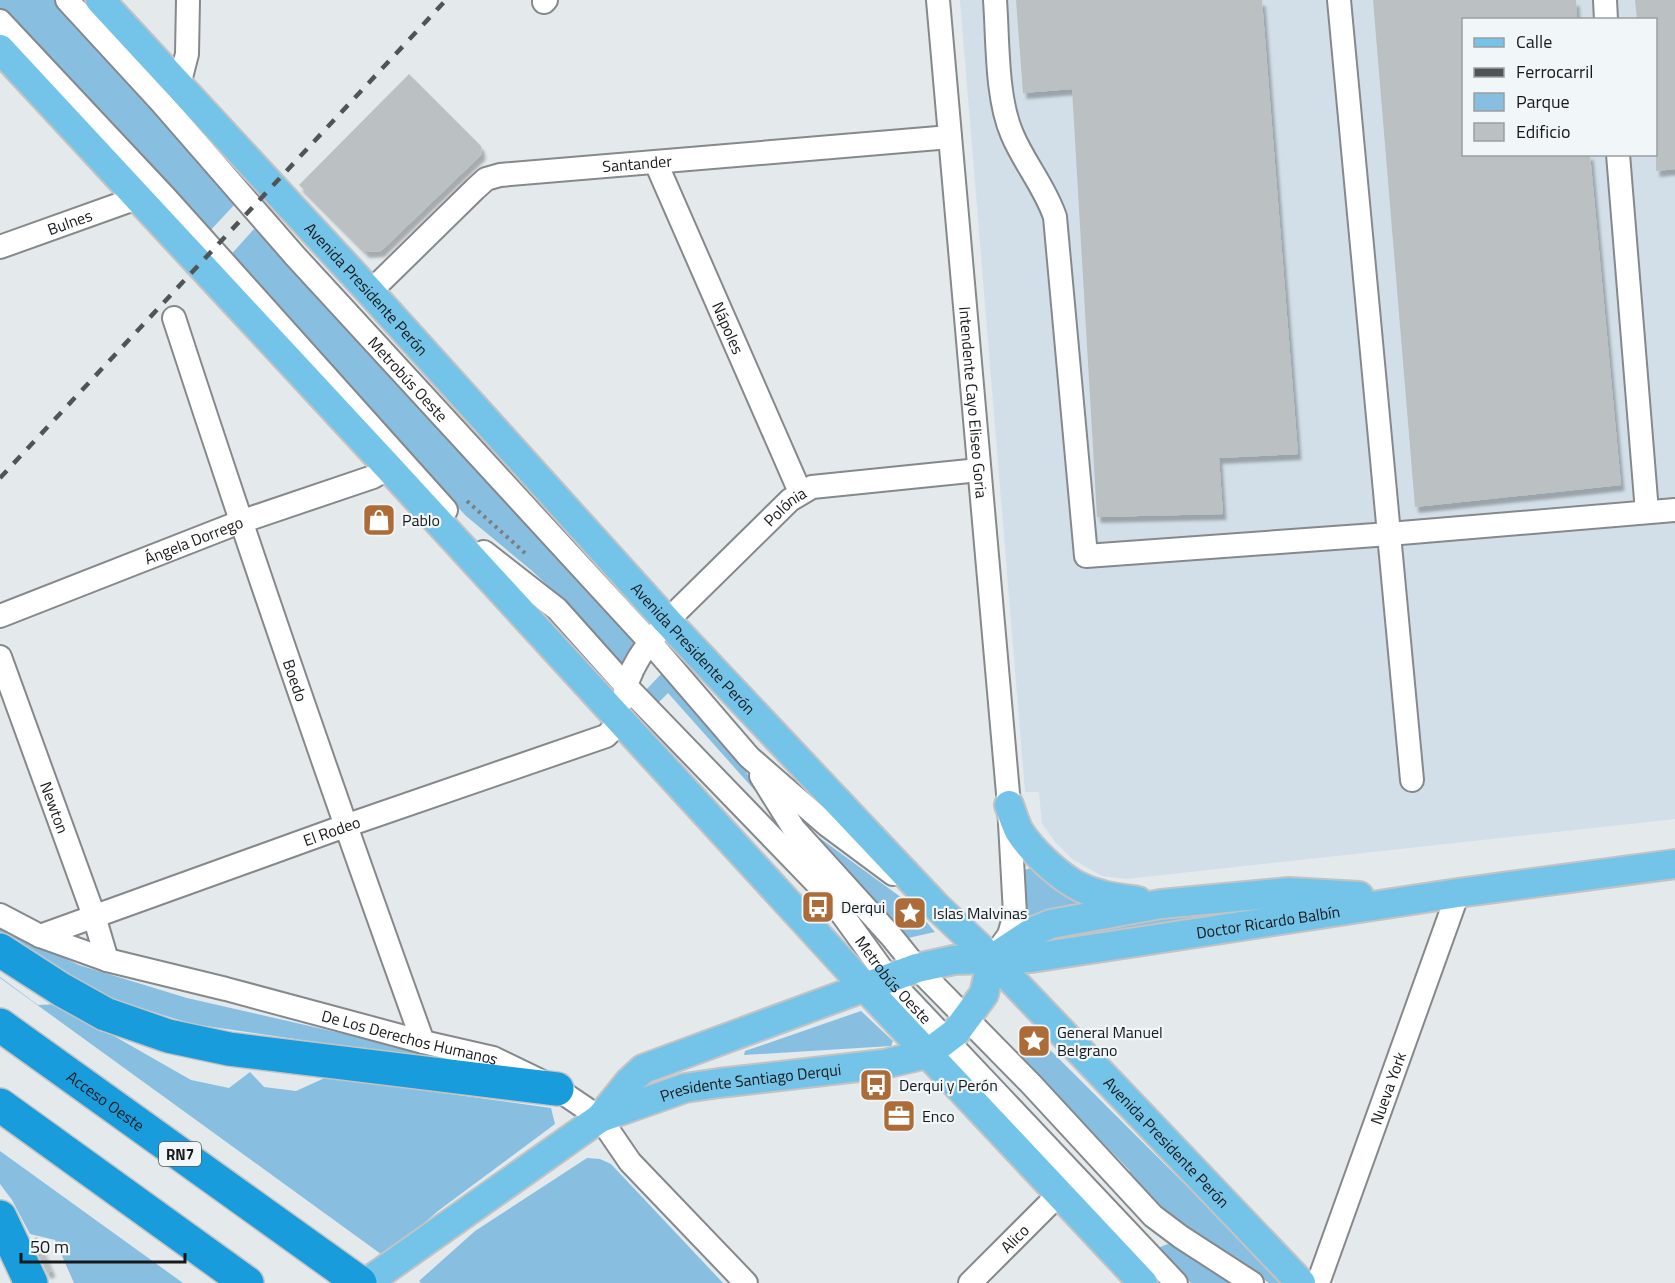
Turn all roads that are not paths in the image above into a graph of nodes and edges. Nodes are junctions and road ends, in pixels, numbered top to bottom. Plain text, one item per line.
1 (67, 0) edge
2 (100, 0) edge
3 (188, 0) edge
4 (938, 0) edge
5 (995, 0) edge
6 (1339, 0) edge
7 (1605, 0) edge
8 (1606, 18) edge
9 (0, 21) edge
10 (0, 49) edge
11 (179, 85) junction
12 (950, 137) junction
13 (1618, 156) edge
14 (656, 163) junction
15 (137, 198) junction
16 (0, 247) edge
17 (370, 292) junction
18 (174, 318) dead end
19 (389, 468) junction
20 (979, 470) junction
21 (800, 492) junction
22 (1675, 510) edge
23 (1647, 512) junction
24 (240, 522) junction
25 (1389, 534) junction
26 (484, 552) junction
27 (0, 616) edge
28 (659, 632) junction
29 (0, 657) edge
30 (625, 685) junction
31 (621, 721) junction
32 (749, 757) junction
33 (1412, 780) dead end
34 (1009, 805) junction
35 (345, 826) junction
36 (1675, 864) edge
37 (1458, 893) junction
38 (1411, 900) junction
39 (1161, 904) junction
40 (936, 906) junction
41 (0, 915) edge
42 (94, 916) junction
43 (40, 936) junction
44 (0, 950) edge
45 (992, 959) junction
46 (107, 960) junction
47 (917, 968) junction
48 (877, 983) junction
49 (0, 1024) edge
50 (946, 1038) junction
51 (423, 1041) junction
52 (557, 1089) junction
53 (0, 1105) edge
54 (600, 1118) junction
55 (1059, 1194) junction
56 (0, 1217) edge
57 (31, 1283) edge
58 (247, 1283) edge
59 (360, 1283) edge
60 (366, 1283) edge
61 (746, 1283) edge
62 (970, 1283) edge
63 (1143, 1283) edge
64 (1176, 1283) edge
65 (1252, 1283) edge
66 (1301, 1283) edge
67 (1318, 1283) edge

1 - 28 street, Metrobús Oeste
2 - 11 main road, Avenida Presidente Perón
3 - 11 street
4 - 12 street, Intendente Cayo Eliseo Goria
5 - 25 street
6 - 25 street
7 - 8 street
9 - 26 street, Metrobús Oeste
10 - 15 main road
11 - 17 main road, Avenida Presidente Perón
12 - 14 street, Santander
12 - 20 street, Intendente Cayo Eliseo Goria
13 - 23 street
14 - 17 street, Santander
14 - 21 street, Nápoles
15 - 16 street, Bulnes
15 - 19 main road
17 - 28 main road, Avenida Presidente Perón
18 - 24 street, Boedo
19 - 24 street, Ángela Dorrego
19 - 31 main road
20 - 21 street, Polónia
20 - 34 street, Intendente Cayo Eliseo Goria
21 - 28 street, Polónia
22 - 23 street
23 - 25 street
24 - 27 street, Ángela Dorrego
24 - 35 street, Boedo
25 - 33 street
26 - 30 street, Metrobús Oeste
26 - 31 street, Metrobús Oeste
28 - 30 street, Polónia
28 - 32 street, Metrobús Oeste
28 - 40 main road, Avenida Presidente Perón
29 - 42 street, Newton
30 - 31 street
30 - 48 street, Metrobús Oeste
31 - 35 street, El Rodeo
31 - 48 main road
32 - 40 street, Metrobús Oeste
32 - 47 street, Metrobús Oeste
34 - 39 main road
34 - 45 street, Intendente Cayo Eliseo Goria
35 - 42 street, El Rodeo
35 - 51 street, Boedo
36 - 37 main road, Doctor Ricardo Balbín
37 - 38 main road, Doctor Ricardo Balbín
37 - 67 street, Nueva York
38 - 39 main road
38 - 45 main road, Doctor Ricardo Balbín
39 - 45 main road
40 - 45 main road, Avenida Presidente Perón
41 - 43 street, De Los Derechos Humanos
42 - 43 street, El Rodeo
42 - 46 street, Newton
43 - 46 street, De Los Derechos Humanos
44 - 52 highway
45 - 47 main road, Doctor Ricardo Balbín
45 - 50 main road
45 - 66 main road, Avenida Presidente Perón
46 - 51 street, De Los Derechos Humanos
47 - 48 main road, Doctor Ricardo Balbín
47 - 50 street, Metrobús Oeste
48 - 50 main road
48 - 54 main road, Presidente Santiago Derqui
49 - 59 highway, Acceso Oeste / RN7
50 - 54 main road, Presidente Santiago Derqui
50 - 55 main road
50 - 64 street, Metrobús Oeste
50 - 65 street, Metrobús Oeste
51 - 52 street, De Los Derechos Humanos
52 - 54 street, De Los Derechos Humanos
53 - 58 highway
54 - 60 main road, Presidente Santiago Derqui
54 - 61 street, De Los Derechos Humanos
55 - 62 street, Alico
55 - 63 main road
56 - 57 highway

